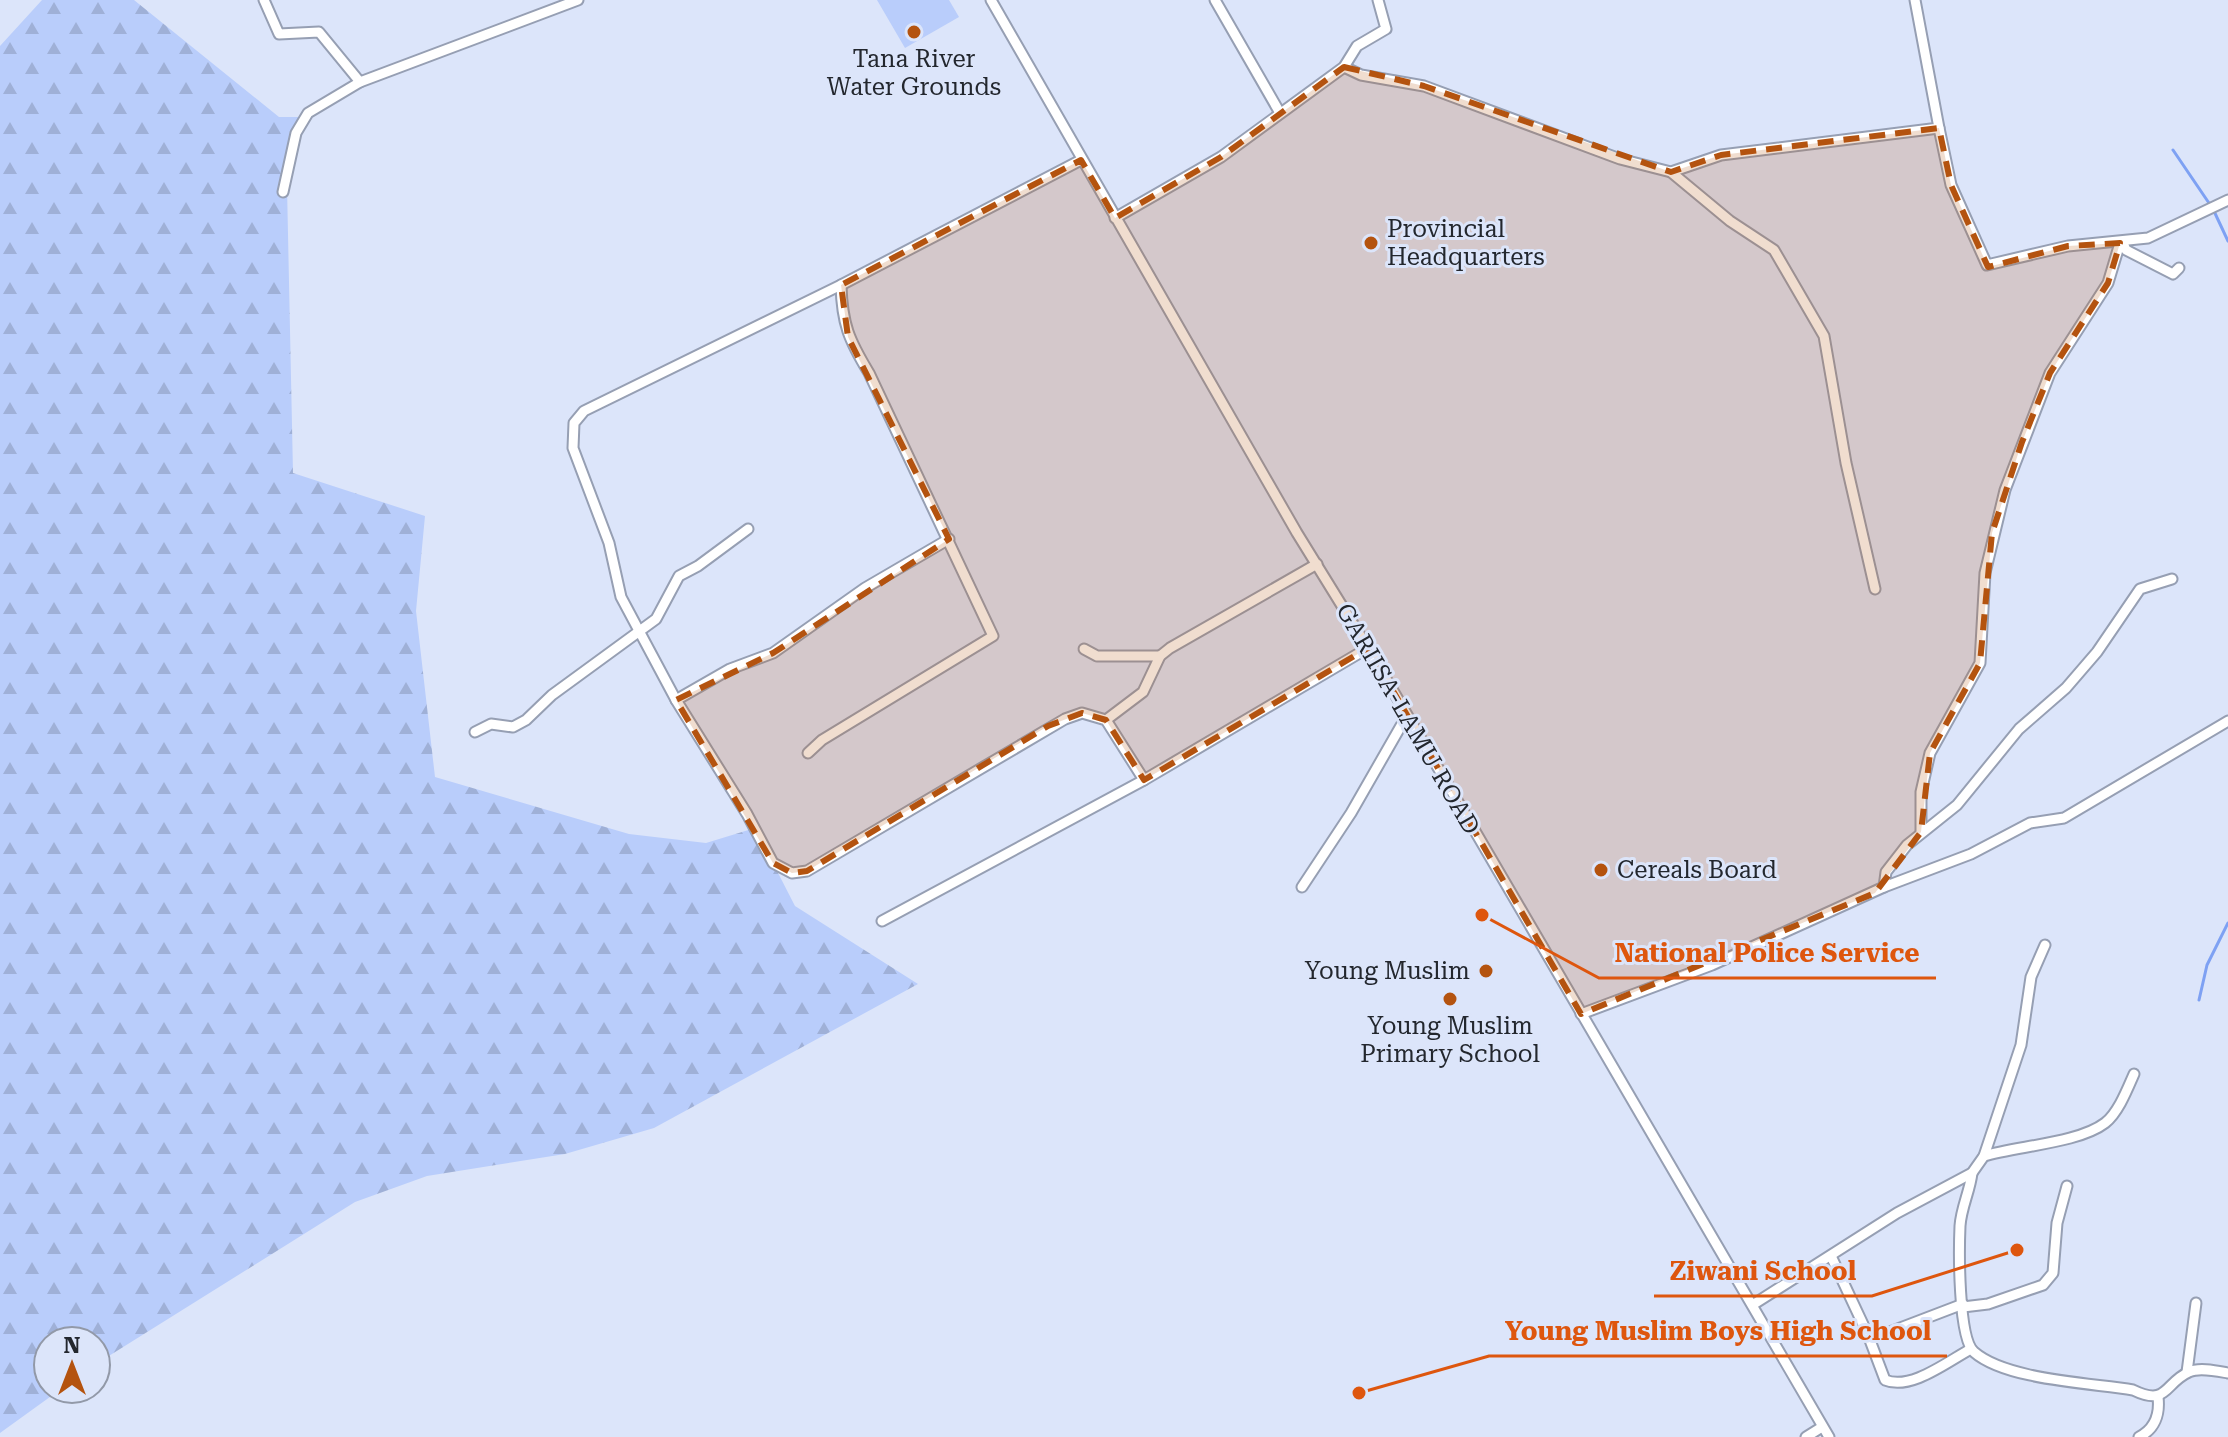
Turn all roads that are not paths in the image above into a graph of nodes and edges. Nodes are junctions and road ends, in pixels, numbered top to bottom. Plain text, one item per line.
1 (264, 0) edge
2 (578, 0) edge
3 (991, 0) edge
4 (1215, 0) edge
5 (1378, 0) edge
6 (1915, 0) edge
7 (1344, 67) junction
8 (360, 82) junction
9 (1280, 113) junction
10 (1939, 128) junction
11 (1081, 160) junction
12 (1671, 172) junction
13 (283, 192) dead end
14 (2228, 200) edge
15 (1115, 218) junction
16 (2122, 243) junction
17 (2179, 268) dead end
18 (841, 285) junction
19 (748, 529) dead end
20 (949, 539) junction
21 (1317, 564) junction
22 (2172, 579) dead end
23 (1875, 589) dead end
24 (641, 634) junction
25 (1368, 648) junction
26 (1084, 649) dead end
27 (1160, 656) junction
28 (676, 700) junction
29 (1406, 717) junction
30 (1106, 720) junction
31 (2228, 721) edge
32 (475, 732) dead end
33 (808, 753) dead end
34 (1144, 780) junction
35 (1921, 832) junction
36 (1302, 887) dead end
37 (1884, 887) junction
38 (882, 921) dead end
39 (2045, 945) dead end
40 (1581, 1014) junction
41 (2134, 1074) dead end
42 (1984, 1156) junction
43 (1972, 1173) junction
44 (2067, 1186) dead end
45 (1831, 1256) junction
46 (2196, 1303) dead end
47 (1754, 1304) junction
48 (1963, 1305) junction
49 (1868, 1335) junction
50 (1971, 1349) junction
51 (2187, 1372) junction
52 (2228, 1373) edge
53 (2158, 1397) junction
54 (1822, 1427) junction
55 (1806, 1437) edge
56 (1829, 1437) edge
57 (2139, 1437) edge

1 - 8 street
2 - 8 street
3 - 11 street, GARIISA-LAMU ROAD
4 - 9 street
5 - 7 street
6 - 10 street
7 - 9 street
7 - 12 street
8 - 13 street
9 - 15 street
10 - 12 street
10 - 16 street
11 - 15 street, GARIISA-LAMU ROAD
11 - 18 street
12 - 23 street
14 - 16 street
15 - 21 street, GARIISA-LAMU ROAD
16 - 17 street
16 - 35 street
18 - 20 street
18 - 24 street
19 - 24 street
20 - 28 street
20 - 33 street
21 - 25 street, GARIISA-LAMU ROAD
21 - 27 street
22 - 35 street
24 - 28 street
24 - 32 street
25 - 29 street, GARIISA-LAMU ROAD
25 - 34 street
26 - 27 street
27 - 30 street
28 - 30 street
29 - 36 street
29 - 40 street, GARIISA-LAMU ROAD
30 - 34 street
31 - 37 street
34 - 38 street
35 - 37 street
37 - 40 street
39 - 42 street
40 - 47 street, GARIISA-LAMU ROAD
41 - 42 street
42 - 43 street
43 - 45 street
43 - 48 street
44 - 48 street
45 - 47 street
45 - 49 street
46 - 51 street
47 - 54 street, GARIISA-LAMU ROAD
48 - 49 street
48 - 50 street
49 - 50 street
50 - 53 street
51 - 52 street
51 - 53 street
53 - 57 street
54 - 55 street
54 - 56 street, GARIISA-LAMU ROAD

